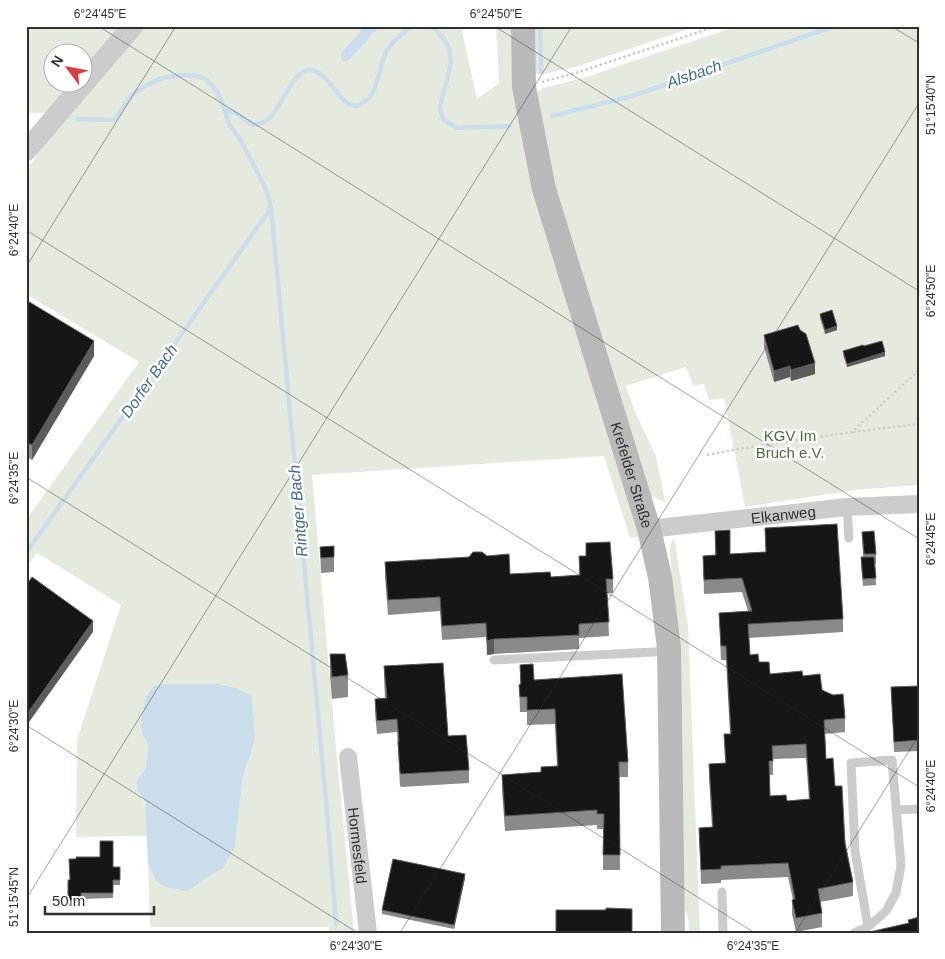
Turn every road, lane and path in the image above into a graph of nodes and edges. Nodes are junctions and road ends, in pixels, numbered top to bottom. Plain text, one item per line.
1 (133, 26) edge
2 (523, 26) edge
3 (717, 26) edge
4 (524, 87) junction
5 (26, 151) edge
6 (919, 370) edge
7 (919, 424) edge
8 (852, 432) junction
9 (706, 456) dead end
10 (919, 504) edge
11 (847, 508) junction
12 (649, 529) junction
13 (849, 538) dead end
14 (669, 648) junction
15 (494, 660) dead end
16 (348, 757) dead end
17 (919, 809) edge
18 (896, 810) junction
19 (722, 892) dead end
20 (868, 927) junction
21 (368, 933) edge
22 (673, 933) edge
23 (723, 933) edge
24 (854, 933) edge

1 - 5 street
2 - 4 main road, Krefelder Straße
3 - 4 path
4 - 12 main road, Krefelder Straße
6 - 8 path
7 - 8 path
8 - 9 path
10 - 11 street, Elkanweg
11 - 12 street, Elkanweg
11 - 13 lane
12 - 14 main road, Krefelder Straße
14 - 15 lane
14 - 22 main road, Krefelder Straße
16 - 21 street, Hormesfeld
17 - 18 lane
18 - 20 lane
18 - 20 lane
19 - 23 lane
20 - 24 lane

